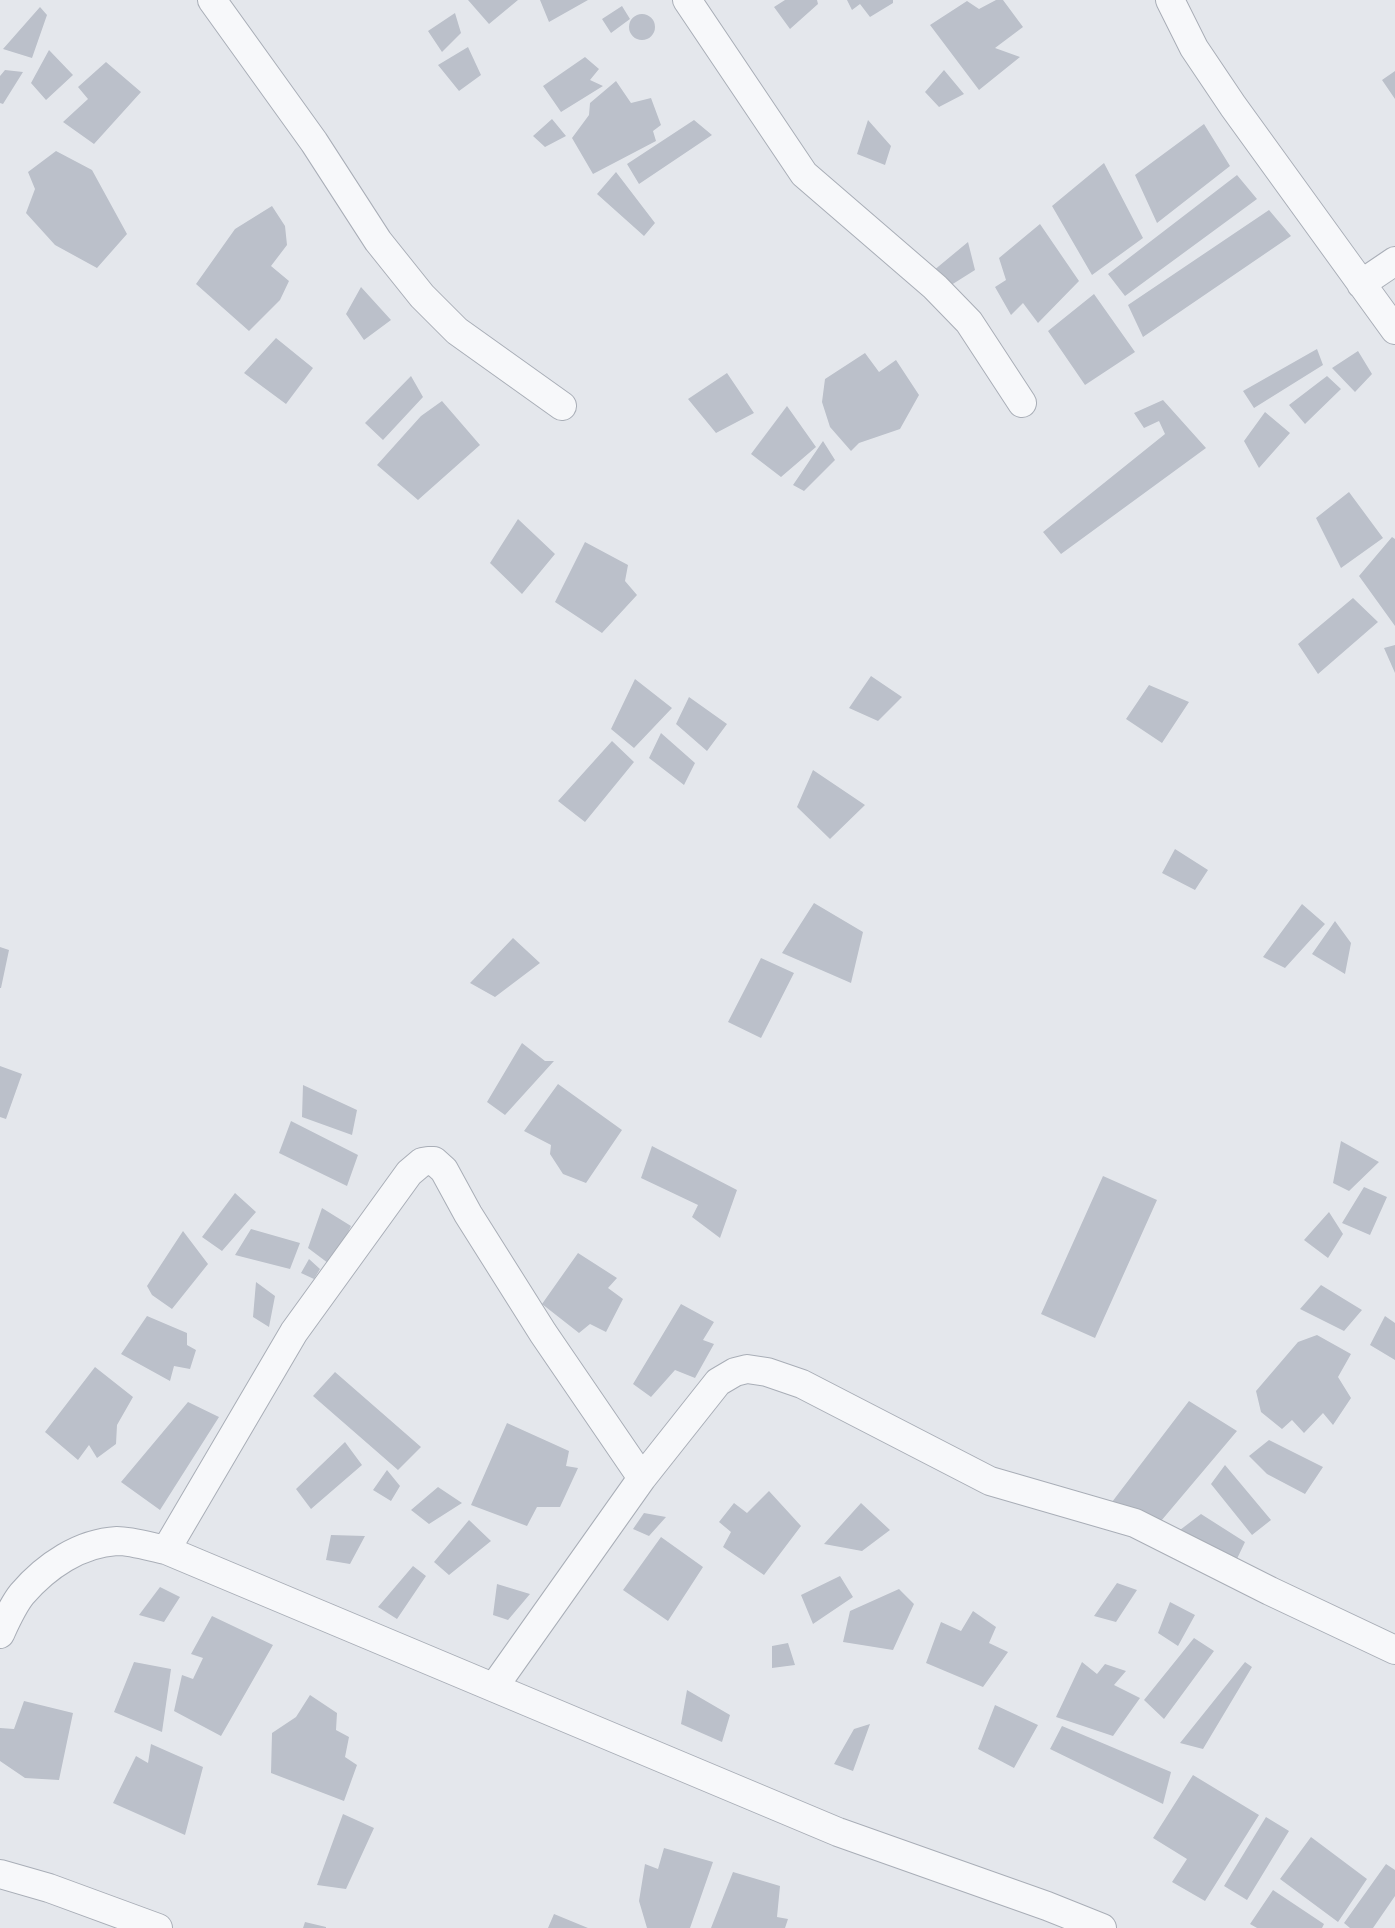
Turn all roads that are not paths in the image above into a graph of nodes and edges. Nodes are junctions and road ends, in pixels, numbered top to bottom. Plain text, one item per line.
1 (212, 0) edge
2 (686, 0) edge
3 (1170, 0) edge
4 (1395, 261) edge
5 (1361, 284) junction
6 (1395, 330) edge
7 (1022, 403) dead end
8 (562, 406) dead end
9 (642, 1478) junction
10 (166, 1550) junction
11 (0, 1634) edge
12 (1395, 1650) edge
13 (494, 1687) junction
14 (0, 1874) edge
15 (158, 1928) edge
16 (1102, 1928) edge

1 - 8 street
2 - 7 street
3 - 5 street
4 - 5 street
5 - 6 street
9 - 10 street
9 - 12 street
9 - 13 street
10 - 11 street
10 - 13 street
13 - 16 street
14 - 15 street

